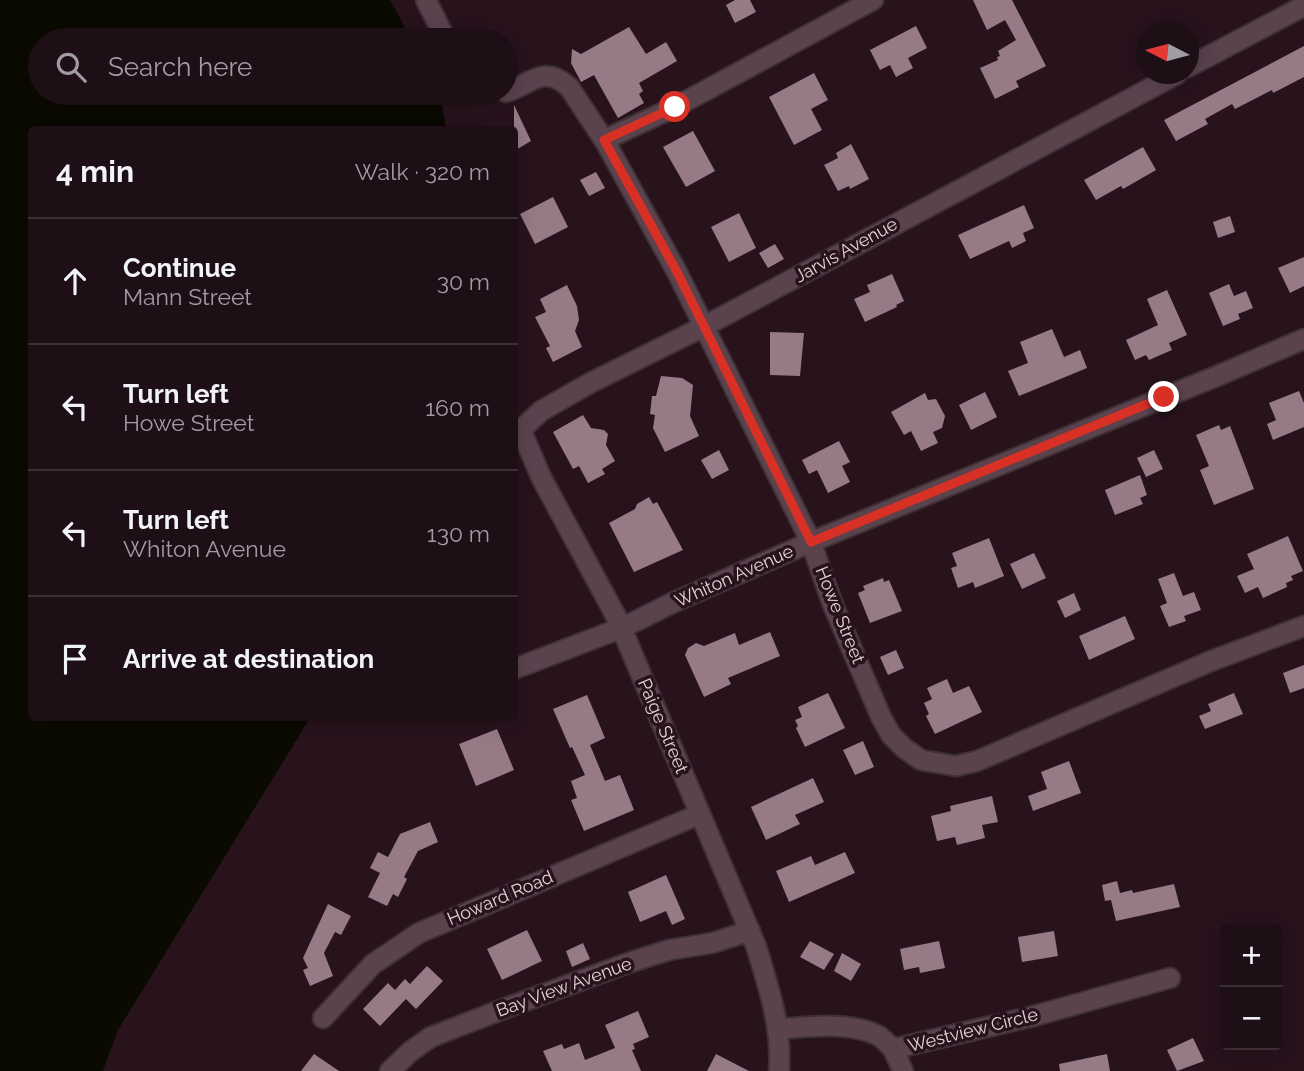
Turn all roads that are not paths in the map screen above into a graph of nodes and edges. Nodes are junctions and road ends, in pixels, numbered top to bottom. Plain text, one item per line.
1 (426, 0) edge
2 (873, 0) edge
3 (1304, 6) edge
4 (440, 28) edge
5 (1199, 61) edge
6 (1158, 84) edge
7 (518, 86) edge
8 (604, 140) junction
9 (704, 327) junction
10 (1304, 339) edge
11 (522, 433) joint
12 (811, 542) junction
13 (1304, 626) edge
14 (621, 628) junction
15 (518, 667) edge
16 (700, 814) junction
17 (750, 931) junction
18 (1170, 978) dead end
19 (323, 1018) dead end
20 (778, 1029) junction
21 (893, 1049) junction
22 (390, 1071) edge
23 (779, 1071) edge
24 (903, 1071) edge

1 - 4 street
2 - 8 street
3 - 5 street
6 - 9 street, Jarvis Avenue
7 - 8 street, Howe Street
8 - 9 street, Howe Street
9 - 11 street, Jarvis Avenue
9 - 12 street, Howe Street
10 - 12 street, Whiton Avenue
11 - 14 street, Paige Street
12 - 13 street, Howe Street
12 - 14 street, Whiton Avenue
14 - 15 street, Whiton Avenue
14 - 16 street, Paige Street
16 - 17 street, Paige Street
16 - 19 street, Howard Road
17 - 20 street, Paige Street
17 - 22 street, Bay View Avenue
18 - 21 street, Westview Circle
20 - 21 street, Westview Circle
20 - 23 street, Paige Street
21 - 24 street

